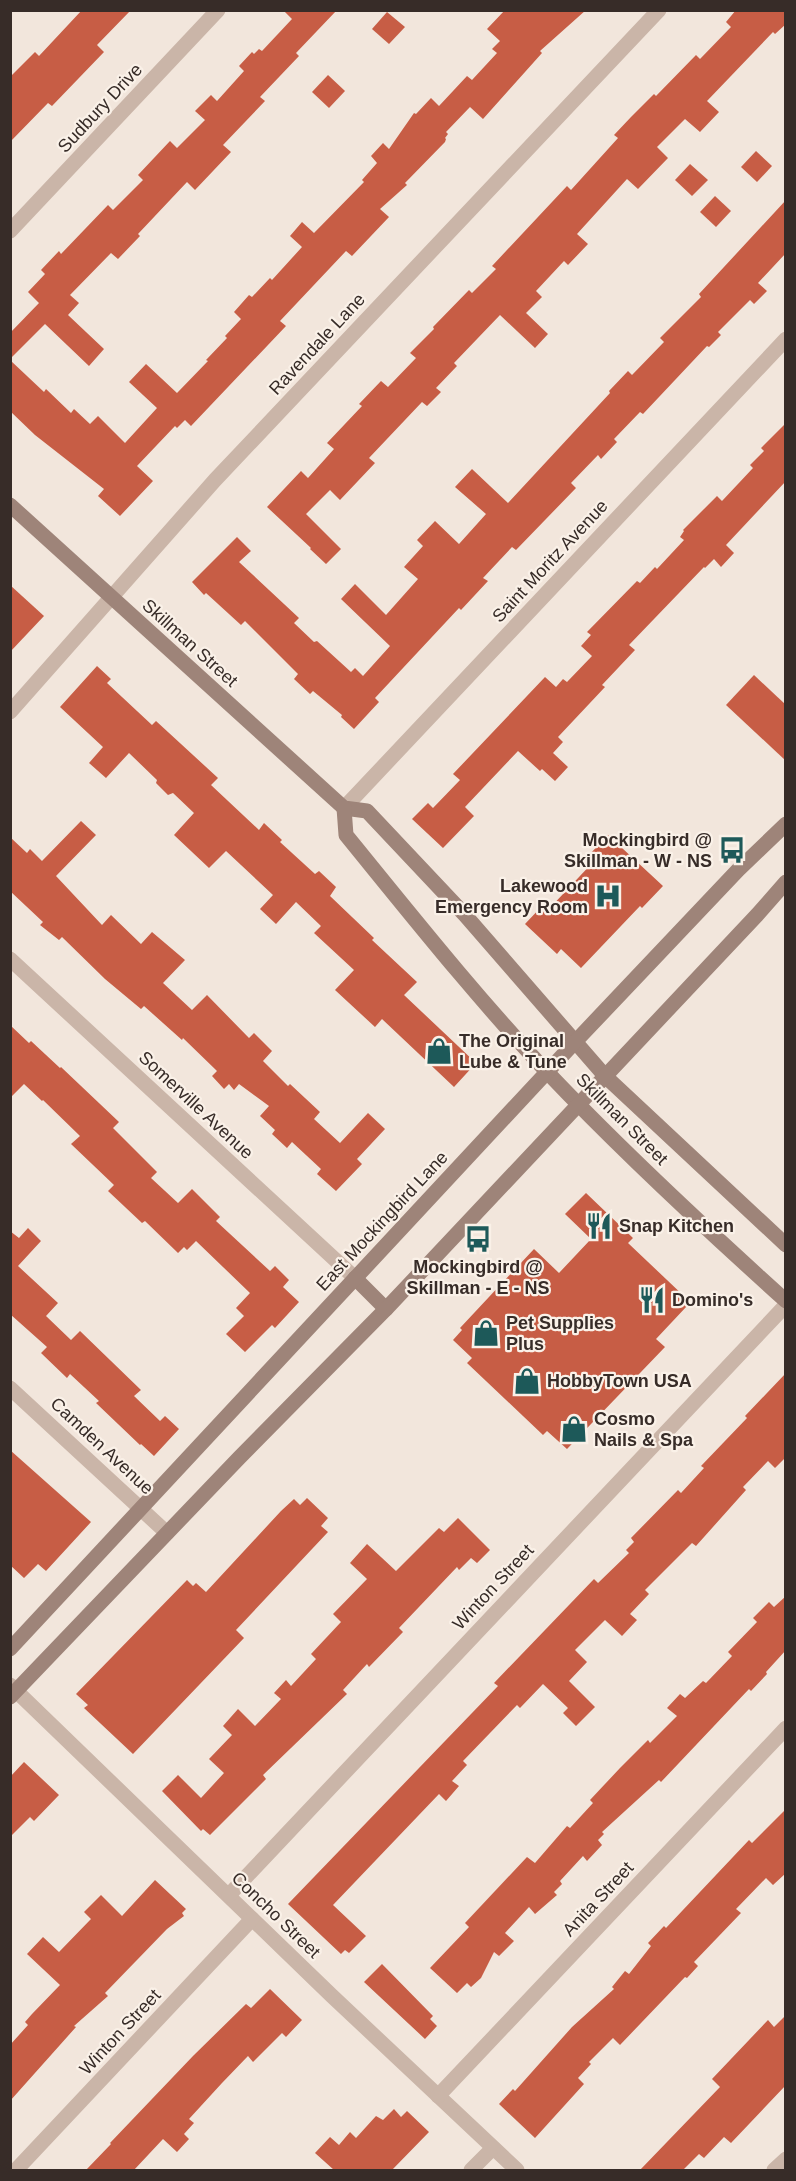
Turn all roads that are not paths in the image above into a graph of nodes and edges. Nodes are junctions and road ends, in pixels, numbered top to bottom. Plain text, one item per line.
1 (218, 10) edge
2 (659, 10) edge
3 (10, 231) edge
4 (786, 339) edge
5 (10, 505) edge
6 (111, 597) junction
7 (10, 712) edge
8 (344, 808) junction
9 (786, 824) edge
10 (786, 882) edge
11 (10, 959) edge
12 (575, 1042) junction
13 (548, 1072) junction
14 (605, 1076) junction
15 (579, 1104) junction
16 (786, 1245) edge
17 (355, 1278) junction
18 (786, 1303) edge
19 (386, 1309) junction
20 (10, 1388) edge
21 (142, 1509) junction
22 (167, 1533) junction
23 (10, 1649) edge
24 (12, 1691) edge
25 (786, 1728) edge
26 (228, 1896) junction
27 (252, 1919) junction
28 (438, 2096) junction
29 (493, 2148) junction
30 (786, 2159) edge
31 (16, 2170) edge
32 (471, 2170) edge
33 (517, 2170) edge
34 (774, 2170) edge

1 - 3 street, Sudbury Drive
2 - 6 street, Ravendale Lane
4 - 8 street, Saint Moritz Avenue
5 - 6 main road, Skillman Street
6 - 7 street, Ravendale Lane
6 - 8 main road, Skillman Street
8 - 12 main road, Skillman Street
8 - 13 main road, Skillman Street
9 - 12 main road, East Mockingbird Lane
10 - 14 main road
11 - 17 street, Somerville Avenue
12 - 13 main road, East Mockingbird Lane
12 - 14 main road, Skillman Street
13 - 15 main road, Skillman Street
13 - 17 main road, East Mockingbird Lane
14 - 15 main road
14 - 16 main road, Skillman Street
15 - 18 main road, Skillman Street
15 - 19 main road
17 - 19 main road
17 - 21 main road, East Mockingbird Lane
18 - 26 street, Winton Street
19 - 22 main road
20 - 21 street, Camden Avenue
21 - 22 street, Camden Avenue
21 - 23 main road, East Mockingbird Lane
22 - 24 main road
24 - 26 street, Concho Street
25 - 28 street, Anita Street
26 - 27 street, Concho Street
27 - 28 street, Concho Street
27 - 31 street, Winton Street
28 - 29 street, Concho Street
29 - 32 street
29 - 33 street, Concho Street
30 - 34 street

